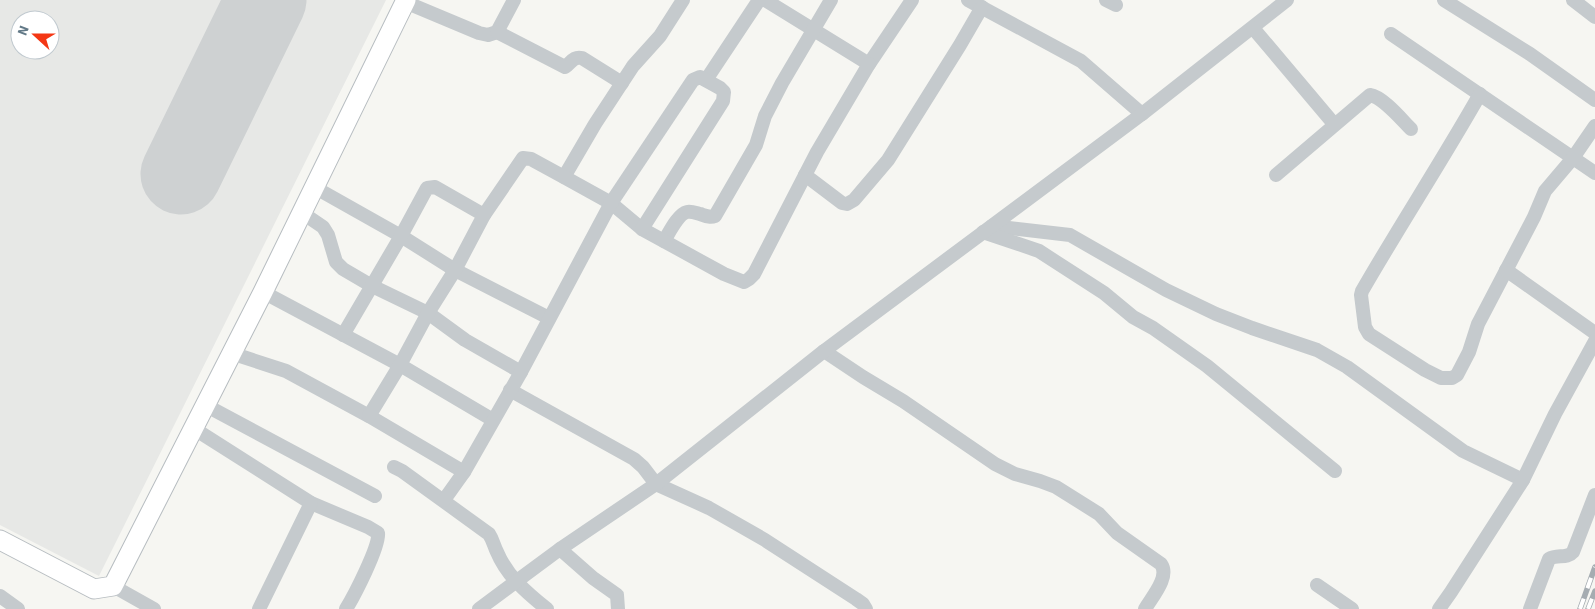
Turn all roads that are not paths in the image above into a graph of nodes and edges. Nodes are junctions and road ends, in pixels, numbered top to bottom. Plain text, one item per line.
1 (514, 0) edge
2 (683, 0) edge
3 (759, 0) edge
4 (765, 0) edge
5 (831, 0) edge
6 (912, 0) edge
7 (968, 0) edge
8 (1287, 0) edge
9 (1444, 0) edge
10 (1573, 0) edge
11 (406, 1) edge
12 (982, 7) junction
13 (1592, 9) edge
14 (1253, 28) junction
15 (815, 29) junction
16 (498, 32) junction
17 (1391, 34) dead end
18 (870, 64) junction
19 (706, 80) junction
20 (622, 84) junction
21 (1480, 94) junction
22 (1595, 100) edge
23 (1142, 114) junction
24 (1334, 124) junction
25 (1595, 126) edge
26 (1411, 129) dead end
27 (1572, 158) junction
28 (1595, 173) edge
29 (805, 175) junction
30 (1276, 175) dead end
31 (564, 177) junction
32 (314, 187) junction
33 (611, 203) junction
34 (301, 212) junction
35 (484, 215) junction
36 (642, 229) junction
37 (988, 229) junction
38 (401, 236) junction
39 (664, 241) junction
40 (455, 270) junction
41 (1506, 270) junction
42 (372, 286) junction
43 (263, 292) junction
44 (428, 313) junction
45 (549, 318) junction
46 (1595, 333) edge
47 (342, 335) junction
48 (1595, 341) edge
49 (824, 351) junction
50 (231, 353) junction
51 (400, 365) junction
52 (521, 372) junction
53 (510, 390) junction
54 (205, 405) junction
55 (369, 416) junction
56 (493, 420) junction
57 (193, 428) junction
58 (394, 467) dead end
59 (1335, 471) dead end
60 (464, 472) junction
61 (1523, 480) junction
62 (656, 484) junction
63 (1595, 495) edge
64 (375, 496) dead end
65 (444, 500) junction
66 (311, 503) junction
67 (0, 540) edge
68 (560, 549) junction
69 (515, 582) junction
70 (1317, 585) dead end
71 (113, 586) junction
72 (0, 596) edge
73 (18, 609) edge
74 (154, 609) edge
75 (259, 609) edge
76 (346, 609) edge
77 (479, 609) edge
78 (547, 609) edge
79 (618, 609) edge
80 (866, 609) edge
81 (1146, 609) edge
82 (1352, 609) edge
83 (1439, 609) edge
84 (1530, 609) edge

1 - 16 street
2 - 20 street
3 - 19 street
4 - 15 street
5 - 15 street
6 - 18 street
7 - 12 street
8 - 14 street
9 - 22 street
10 - 13 street
11 - 16 street
11 - 32 street
12 - 23 street
12 - 29 street
14 - 23 street
14 - 24 street
15 - 18 street
15 - 39 street
16 - 20 street
17 - 21 street
18 - 29 street
19 - 33 street
19 - 36 street
20 - 31 street
21 - 27 street
21 - 41 street
23 - 37 street
24 - 26 street
24 - 30 street
25 - 27 street
27 - 28 street
27 - 41 street
29 - 39 street
31 - 33 street
31 - 35 street
32 - 34 street
32 - 38 street
33 - 36 street
33 - 45 street
34 - 42 street
34 - 43 street
35 - 38 street
35 - 40 street
36 - 39 street
37 - 49 street
37 - 59 street
37 - 61 street
38 - 40 street
38 - 42 street
40 - 44 street
40 - 45 street
41 - 46 street
42 - 44 street
42 - 47 street
43 - 47 street
43 - 50 street
44 - 51 street
44 - 52 street
45 - 52 street
47 - 51 street
48 - 61 street
49 - 62 street
49 - 81 street
50 - 54 street
50 - 55 street
51 - 55 street
51 - 56 street
52 - 53 street
53 - 56 street
53 - 62 street
54 - 57 street
54 - 64 street
55 - 60 street
56 - 60 street
57 - 66 street
57 - 71 street
58 - 65 street
60 - 65 street
61 - 83 street
62 - 68 street
62 - 80 street
63 - 84 street
65 - 69 street
66 - 75 street
66 - 76 street
67 - 71 street
68 - 69 street
68 - 79 street
69 - 77 street
69 - 78 street
70 - 82 street
71 - 74 street
72 - 73 street

